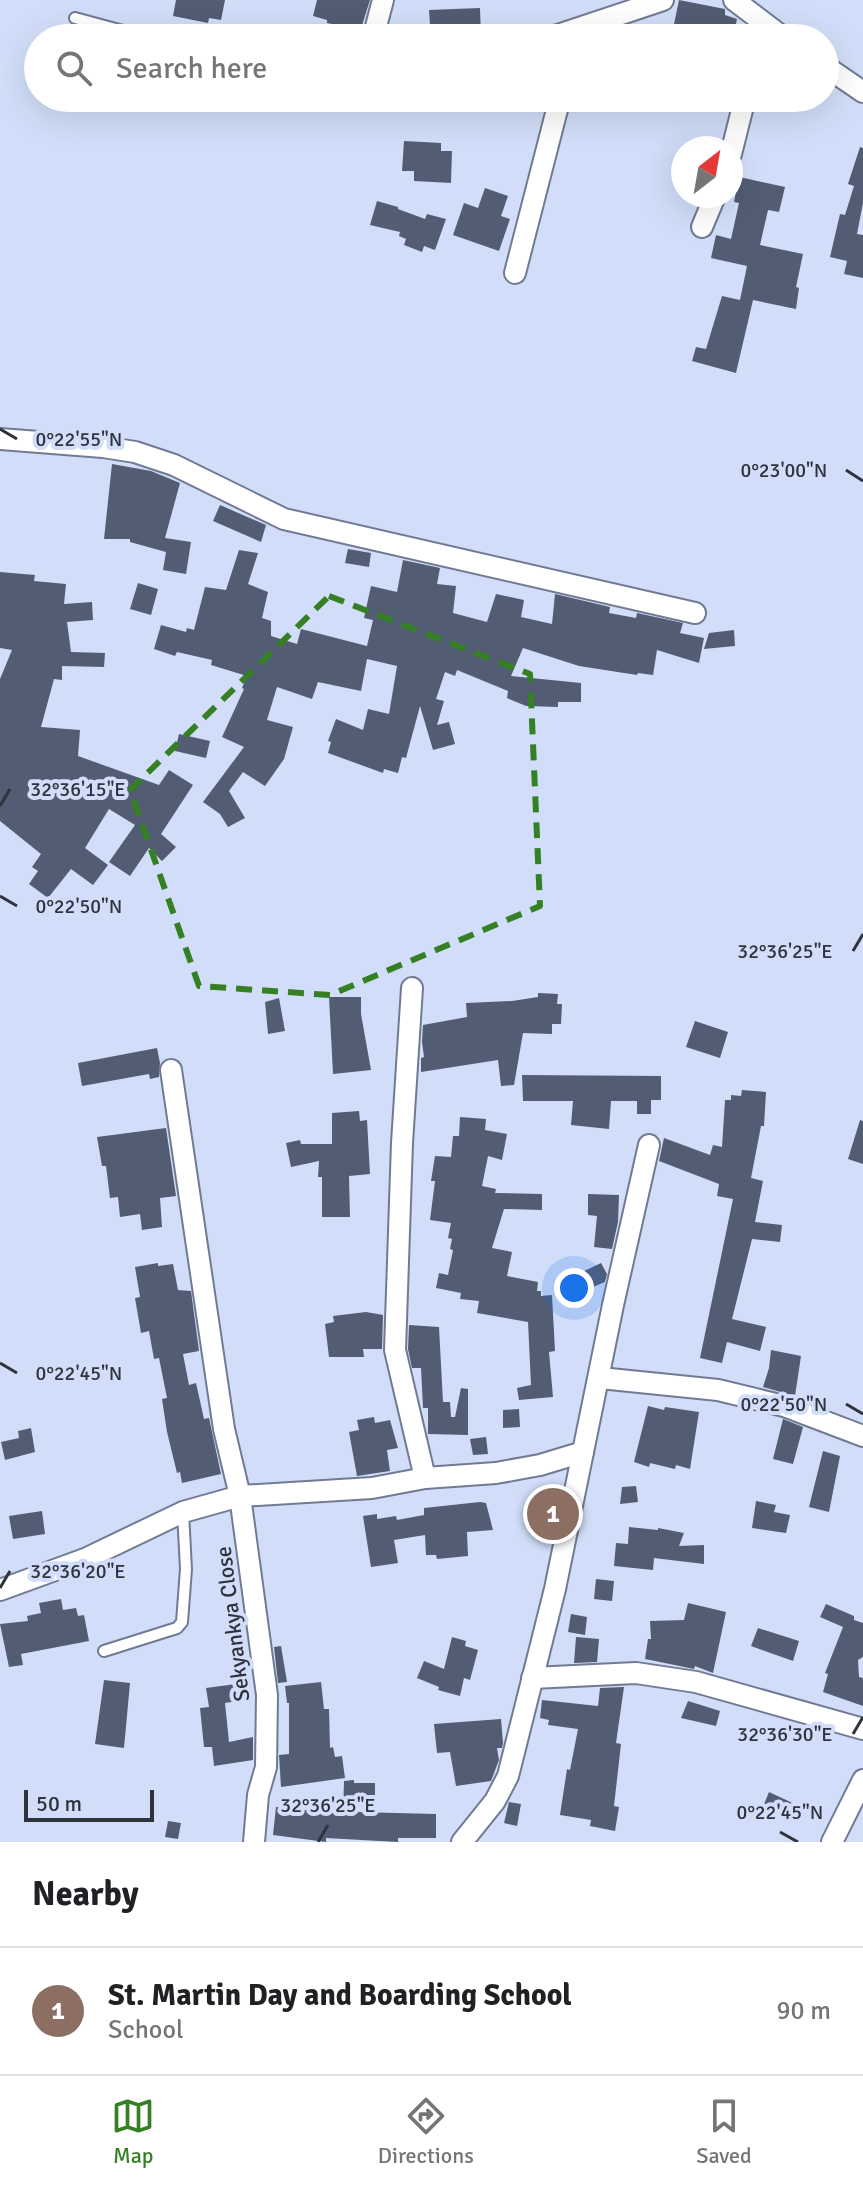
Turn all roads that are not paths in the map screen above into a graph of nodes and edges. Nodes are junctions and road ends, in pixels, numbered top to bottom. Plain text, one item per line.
1 (383, 0) edge
2 (663, 0) edge
3 (734, 0) edge
4 (75, 18) dead end
5 (97, 24) edge
6 (377, 24) edge
7 (600, 24) edge
8 (755, 24) edge
9 (839, 76) edge
10 (863, 92) edge
11 (556, 112) edge
12 (742, 112) edge
13 (736, 136) edge
14 (710, 208) edge
15 (702, 227) dead end
16 (515, 273) dead end
17 (0, 439) edge
18 (695, 613) dead end
19 (412, 988) dead end
20 (171, 1070) dead end
21 (649, 1145) dead end
22 (600, 1378) junction
23 (863, 1436) edge
24 (583, 1452) junction
25 (425, 1478) junction
26 (240, 1496) junction
27 (183, 1512) junction
28 (0, 1590) edge
29 (104, 1651) dead end
30 (532, 1678) junction
31 (863, 1729) edge
32 (863, 1780) edge
33 (254, 1842) edge
34 (462, 1842) edge
35 (832, 1842) edge

1 - 6 street
2 - 7 street
3 - 8 street
4 - 5 lane
9 - 10 street
11 - 16 street
12 - 13 street
14 - 15 street
17 - 18 street
19 - 25 street
20 - 26 street, Sekyankya Close
21 - 22 street
22 - 23 street
22 - 24 street
24 - 25 street
24 - 30 street
25 - 26 street
26 - 27 street
26 - 33 street, Sekyankya Close
27 - 28 street
27 - 29 lane
30 - 31 street
30 - 34 street
32 - 35 street

